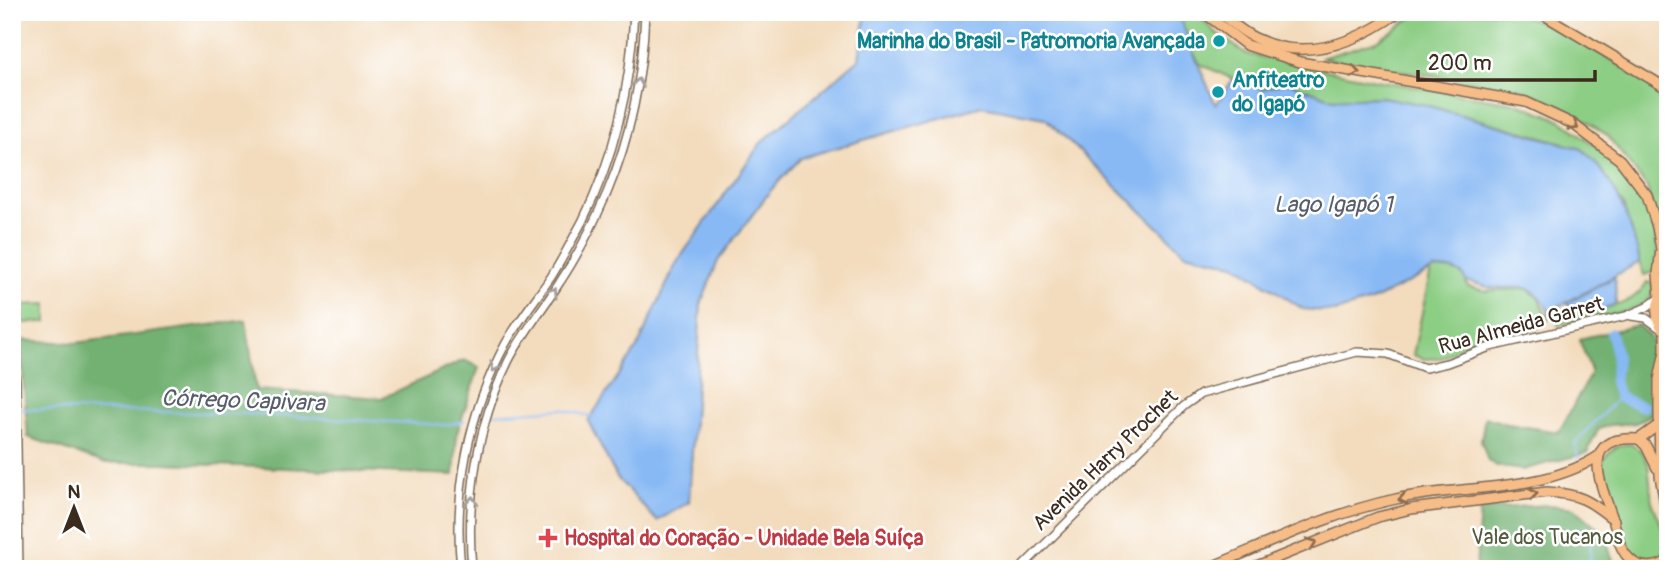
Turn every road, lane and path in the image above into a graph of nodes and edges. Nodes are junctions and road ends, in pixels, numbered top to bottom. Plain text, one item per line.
1 (634, 12) edge
2 (645, 12) edge
3 (1203, 12) edge
4 (1219, 12) edge
5 (1399, 12) edge
6 (1539, 12) edge
7 (1668, 89) edge
8 (624, 102) junction
9 (634, 104) junction
10 (620, 117) junction
11 (630, 119) junction
12 (597, 188) junction
13 (607, 193) junction
14 (1668, 288) edge
15 (1659, 298) junction
16 (1626, 316) junction
17 (1665, 333) edge
18 (12, 354) edge
19 (1425, 368) joint
20 (1668, 370) edge
21 (1659, 388) junction
22 (1660, 424) junction
23 (1639, 439) junction
24 (1597, 457) junction
25 (1660, 476) junction
26 (1614, 520) junction
27 (1668, 521) edge
28 (1668, 561) edge
29 (1648, 568) edge
30 (19, 569) edge
31 (461, 569) edge
32 (472, 569) edge
33 (1020, 569) edge
34 (1206, 569) edge
35 (1249, 569) edge

1 - 8 street
9 -> 2 street
3 -> 15 main road
4 - 5 main road
6 - 7 main road
8 - 9 street
8 - 10 street
9 - 11 street
10 - 11 street
10 - 12 street
11 - 13 street
12 - 13 street
12 -> 31 street
32 -> 13 street
14 - 15 main road
15 - 16 street, Rua Almeida Garret
15 - 17 main road
16 - 17 street, Rua Almeida Garret
16 - 19 street, Rua Almeida Garret
17 - 21 main road
18 - 30 street
19 - 33 street, Avenida Harry Prochet
20 - 21 main road
21 - 22 main road
22 - 23 main road
22 - 25 main road
23 - 24 main road
23 - 25 main road
24 - 26 main road
24 -> 34 main road
25 - 27 main road
26 - 29 main road
35 -> 26 main road
28 - 29 main road

